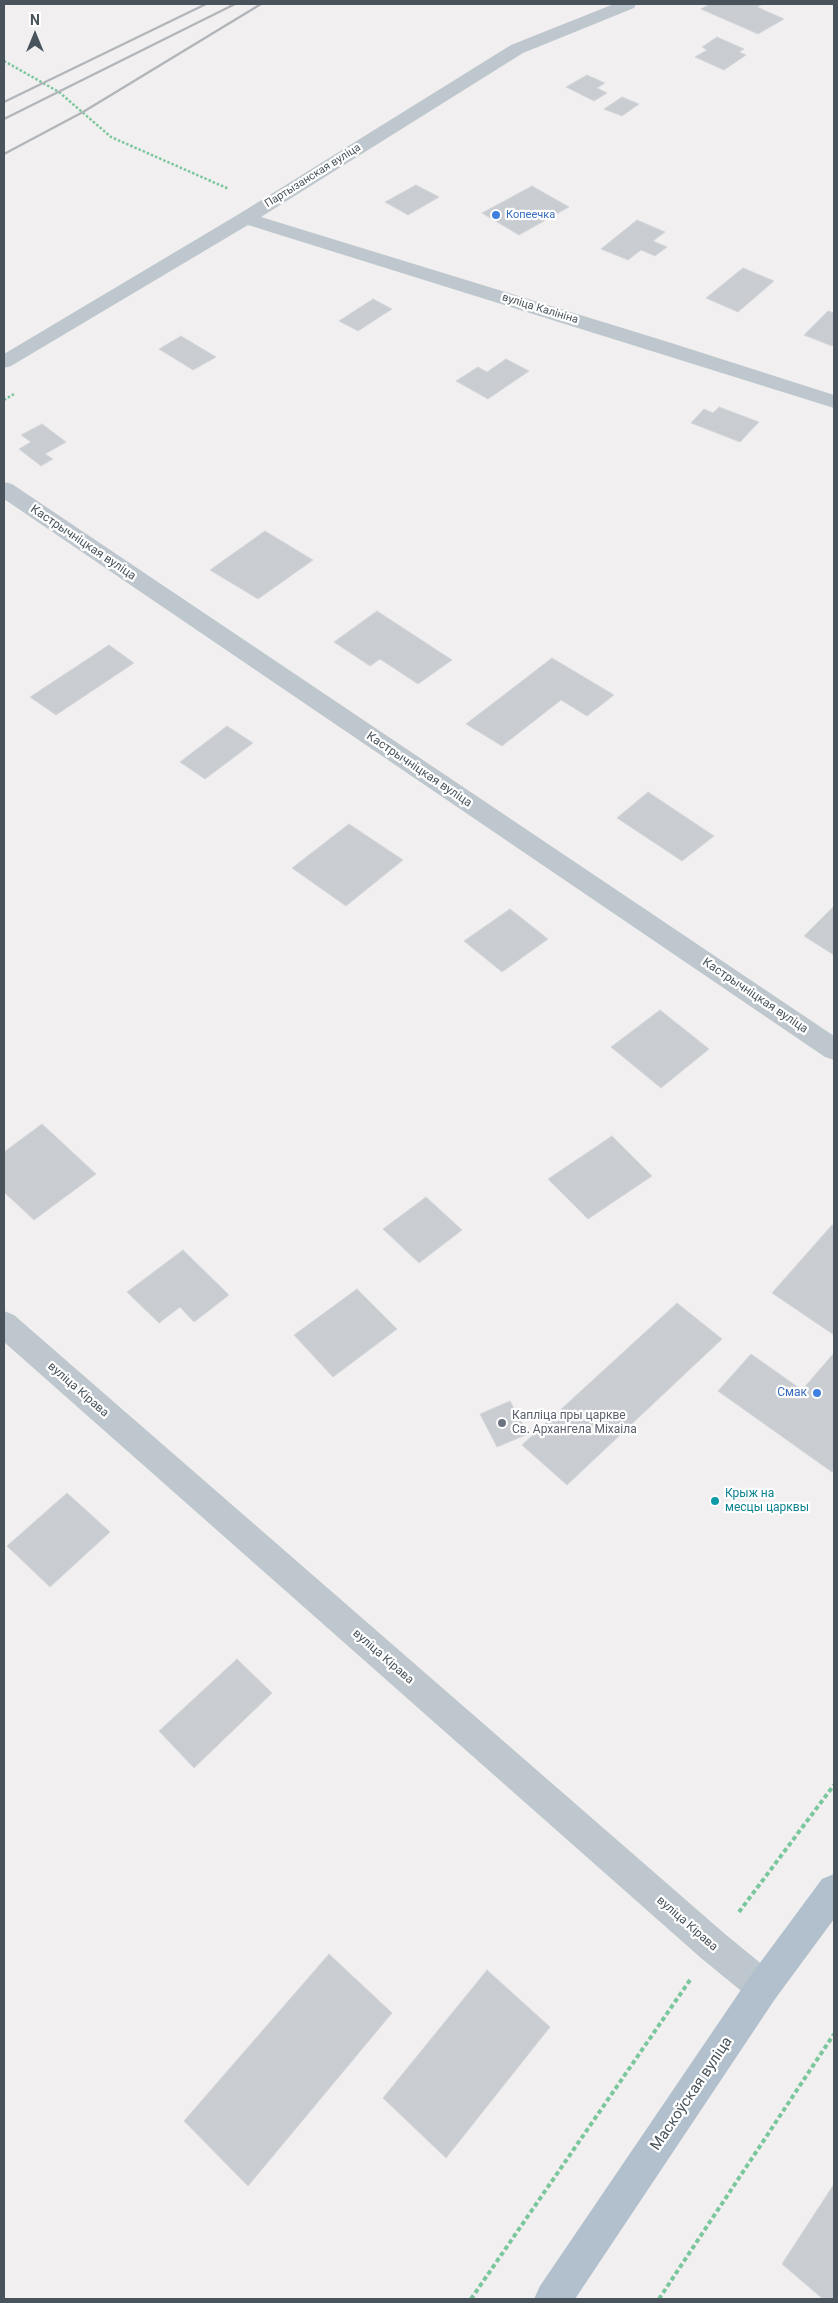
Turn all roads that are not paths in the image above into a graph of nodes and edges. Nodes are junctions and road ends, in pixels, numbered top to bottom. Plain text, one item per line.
1 (628, 4) edge
2 (246, 218) junction
3 (4, 362) edge
4 (834, 402) edge
5 (4, 490) edge
6 (834, 1050) edge
7 (4, 1324) edge
8 (834, 1891) edge
9 (763, 1987) junction
10 (553, 2299) edge

1 - 2 street, Партызанская вуліца
2 - 3 street, Партызанская вуліца
2 - 4 street, вуліца Калініна
5 - 6 street, Кастрычніцкая вуліца
7 - 9 street, вуліца Кірава
8 - 9 main road, Маскоўская вуліца
9 - 10 main road, Маскоўская вуліца

